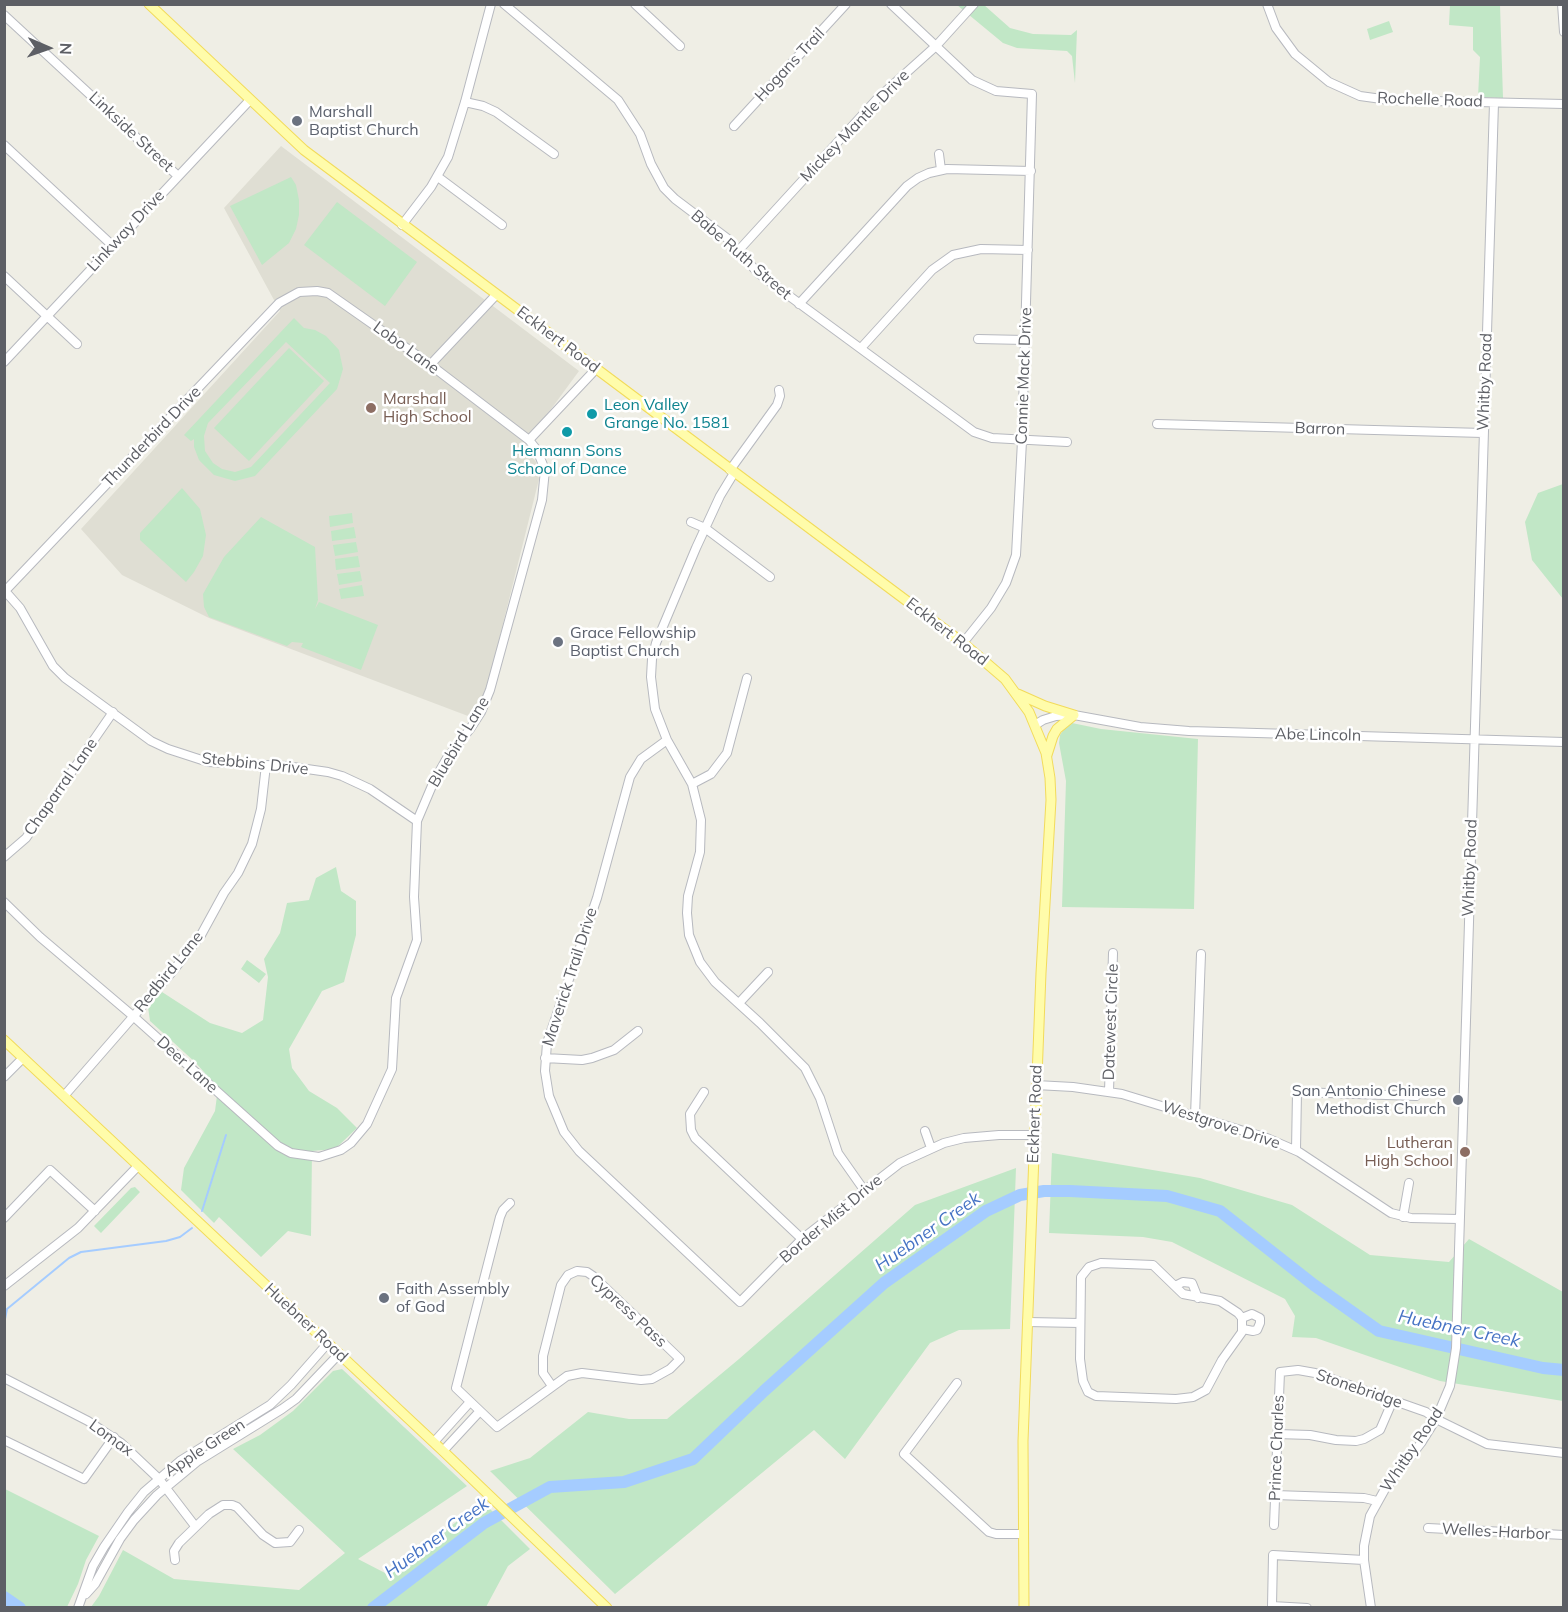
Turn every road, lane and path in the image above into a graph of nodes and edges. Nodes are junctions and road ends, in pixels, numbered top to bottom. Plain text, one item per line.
1 (149, 4) edge
2 (491, 4) edge
3 (504, 4) edge
4 (635, 4) edge
5 (846, 4) edge
6 (891, 4) edge
7 (974, 4) edge
8 (1267, 4) edge
9 (1562, 4) edge
10 (4, 15) edge
11 (1563, 32) edge
12 (680, 46) dead end
13 (936, 46) junction
14 (249, 101) junction
15 (465, 102) junction
16 (1494, 103) junction
17 (1563, 104) edge
18 (734, 126) dead end
19 (4, 146) edge
20 (554, 154) dead end
21 (939, 154) dead end
22 (941, 170) junction
23 (1030, 171) junction
24 (178, 176) junction
25 (438, 177) junction
26 (402, 225) junction
27 (502, 225) dead end
28 (113, 246) junction
29 (739, 250) junction
30 (1028, 250) junction
31 (4, 276) edge
32 (305, 291) joint
33 (496, 295) junction
34 (799, 304) junction
35 (47, 316) junction
36 (978, 339) dead end
37 (1025, 340) junction
38 (77, 344) dead end
39 (861, 348) junction
40 (4, 362) edge
41 (430, 365) junction
42 (596, 369) junction
43 (779, 390) dead end
44 (1157, 424) dead end
45 (1483, 433) junction
46 (529, 440) junction
47 (1022, 441) junction
48 (1067, 442) dead end
49 (732, 471) junction
50 (691, 522) dead end
51 (705, 528) junction
52 (770, 577) dead end
53 (5, 592) edge
54 (963, 643) junction
55 (747, 678) dead end
56 (1017, 694) junction
57 (113, 712) junction
58 (1074, 715) junction
59 (1035, 725) junction
60 (1474, 739) junction
61 (668, 740) junction
62 (1563, 742) edge
63 (1046, 757) junction
64 (266, 765) junction
65 (692, 784) junction
66 (417, 821) junction
67 (4, 857) edge
68 (4, 902) edge
69 (1113, 953) dead end
70 (1201, 954) dead end
71 (768, 972) dead end
72 (739, 1003) junction
73 (133, 1016) junction
74 (638, 1031) dead end
75 (4, 1040) edge
76 (23, 1058) junction
77 (545, 1058) junction
78 (4, 1077) edge
79 (1036, 1085) junction
80 (704, 1092) dead end
81 (1108, 1092) junction
82 (64, 1096) junction
83 (1416, 1096) dead end
84 (1195, 1116) junction
85 (925, 1131) dead end
86 (1034, 1135) junction
87 (931, 1148) junction
88 (1296, 1150) junction
89 (291, 1153) joint
90 (138, 1166) junction
91 (1409, 1183) dead end
92 (864, 1190) junction
93 (510, 1203) dead end
94 (95, 1211) junction
95 (1403, 1217) junction
96 (4, 1218) edge
97 (1459, 1219) junction
98 (802, 1239) junction
99 (4, 1286) edge
100 (1175, 1286) junction
101 (1198, 1298) junction
102 (740, 1302) joint
103 (1242, 1318) junction
104 (1027, 1322) junction
105 (1080, 1323) junction
106 (1243, 1329) junction
107 (328, 1343) junction
108 (339, 1354) junction
109 (1280, 1372) joint
110 (4, 1378) edge
111 (957, 1383) dead end
112 (552, 1386) junction
113 (1393, 1400) junction
114 (471, 1402) junction
115 (480, 1411) junction
116 (1436, 1419) junction
117 (1277, 1434) junction
118 (114, 1437) junction
119 (4, 1440) edge
120 (434, 1442) junction
121 (443, 1451) junction
122 (1563, 1453) edge
123 (159, 1479) junction
124 (165, 1486) junction
125 (1275, 1495) junction
126 (1377, 1501) junction
127 (1274, 1525) dead end
128 (195, 1526) junction
129 (1428, 1528) dead end
130 (299, 1530) dead end
131 (1022, 1534) junction
132 (1563, 1535) edge
133 (175, 1560) dead end
134 (1364, 1560) junction
135 (83, 1598) junction
136 (1272, 1606) edge
137 (78, 1608) edge
138 (607, 1608) edge
139 (1024, 1608) edge
140 (1307, 1608) edge
141 (1371, 1608) edge

1 - 14 main road, Eckhert Road
2 - 15 street
3 - 29 street, Babe Ruth Street
4 - 12 street
5 - 18 street, Hogans Trail
6 - 13 street
7 - 13 street, Mickey Mantle Drive
8 - 16 street, Rochelle Road
9 - 11 street
10 - 24 street, Linkside Street
13 - 23 street, Connie Mack Drive
13 - 29 street, Mickey Mantle Drive
14 - 24 street, Linkway Drive
14 - 26 main road, Eckhert Road
15 - 20 street
15 - 25 street
16 - 17 street, Rochelle Road
16 - 45 street, Whitby Road
19 - 28 street
21 - 22 street
22 - 23 street
22 - 34 street
23 - 30 street, Connie Mack Drive
24 - 28 street, Linkway Drive
25 - 26 street
25 - 27 street
26 - 33 main road, Eckhert Road
28 - 35 street, Linkway Drive
29 - 34 street, Babe Ruth Street
30 - 37 street, Connie Mack Drive
30 - 39 street
31 - 35 street
32 - 41 street, Lobo Lane
32 - 53 street, Thunderbird Drive
33 - 41 street
33 - 42 main road, Eckhert Road
34 - 39 street, Babe Ruth Street
35 - 38 street
35 - 40 street, Linkway Drive
36 - 37 street
37 - 47 street, Connie Mack Drive
39 - 47 street, Babe Ruth Street
41 - 46 street, Lobo Lane
42 - 46 street
42 - 49 main road, Eckhert Road
43 - 49 street
44 - 45 street, Barron
45 - 60 street, Whitby Road
46 - 66 street, Bluebird Lane
47 - 48 street, Babe Ruth Street
47 - 54 street, Connie Mack Drive
49 - 51 street
49 - 54 main road, Eckhert Road
50 - 51 street
51 - 52 street
51 - 61 street
53 - 57 street, Stebbins Drive
54 - 56 main road, Eckhert Road
55 - 65 street
56 - 58 main road
56 - 59 main road, Eckhert Road
57 - 64 street, Stebbins Drive
57 - 67 street, Chaparral Lane
58 - 59 street, Abe Lincoln
58 - 60 street, Abe Lincoln
58 - 63 main road
59 - 63 main road, Eckhert Road
60 - 62 street, Abe Lincoln
60 - 97 street, Whitby Road
61 - 65 street
61 - 77 street, Maverick Trail Drive
63 - 79 main road, Eckhert Road
64 - 66 street, Stebbins Drive
64 - 73 street, Redbird Lane
65 - 72 street
66 - 89 street, Bluebird Lane
68 - 73 street, Deer Lane
69 - 81 street, Datewest Circle
70 - 84 street
71 - 72 street
72 - 92 street
73 - 82 street, Redbird Lane
73 - 89 street, Deer Lane
74 - 77 street
75 - 76 main road, Huebner Road
76 - 78 street
76 - 82 main road, Huebner Road
77 - 102 street, Maverick Trail Drive
79 - 81 street, Westgrove Drive
79 - 86 main road, Eckhert Road
80 - 98 street
81 - 84 street, Westgrove Drive
82 - 90 main road, Huebner Road
83 - 88 street
84 - 88 street, Westgrove Drive
85 - 87 street
86 - 87 street, Border Mist Drive
86 - 104 main road, Eckhert Road
87 - 92 street, Border Mist Drive
88 - 95 street, Westgrove Drive
90 - 94 street
90 - 107 main road, Huebner Road
91 - 95 street
92 - 98 street, Border Mist Drive
93 - 114 street
94 - 96 street
94 - 99 street
95 - 97 street, Westgrove Drive
97 - 116 street, Whitby Road
98 - 102 street, Border Mist Drive
100 - 101 street
100 - 101 street
100 - 105 street
101 - 103 street
103 - 106 street
103 - 106 street
104 - 105 street
104 - 131 main road, Eckhert Road
105 - 106 street
107 - 108 main road, Huebner Road
107 - 123 street, Apple Green
108 - 120 main road, Huebner Road
108 - 124 street, Apple Green
109 - 113 street, Stonebridge
109 - 117 street, Prince Charles
110 - 118 street, Lomax
111 - 131 street
112 - 112 street, Cypress Pass
112 - 115 street
113 - 116 street, Stonebridge
113 - 117 street
114 - 115 street
114 - 120 street
115 - 121 street
116 - 122 street, Stonebridge
116 - 126 street, Whitby Road
117 - 125 street, Prince Charles
118 - 119 street
118 - 123 street, Lomax
120 - 121 main road, Huebner Road
121 - 138 main road, Huebner Road
123 - 124 street, Lomax
123 - 135 street, Apple Green
124 - 128 street, Lomax
124 - 135 street, Apple Green
125 - 126 street
125 - 127 street, Prince Charles
126 - 134 street, Whitby Road
128 - 130 street
128 - 133 street
129 - 132 street, Welles-Harbor
131 - 139 main road, Eckhert Road
134 - 136 street
134 - 141 street, Whitby Road
135 - 137 street, Apple Green
136 - 140 street

